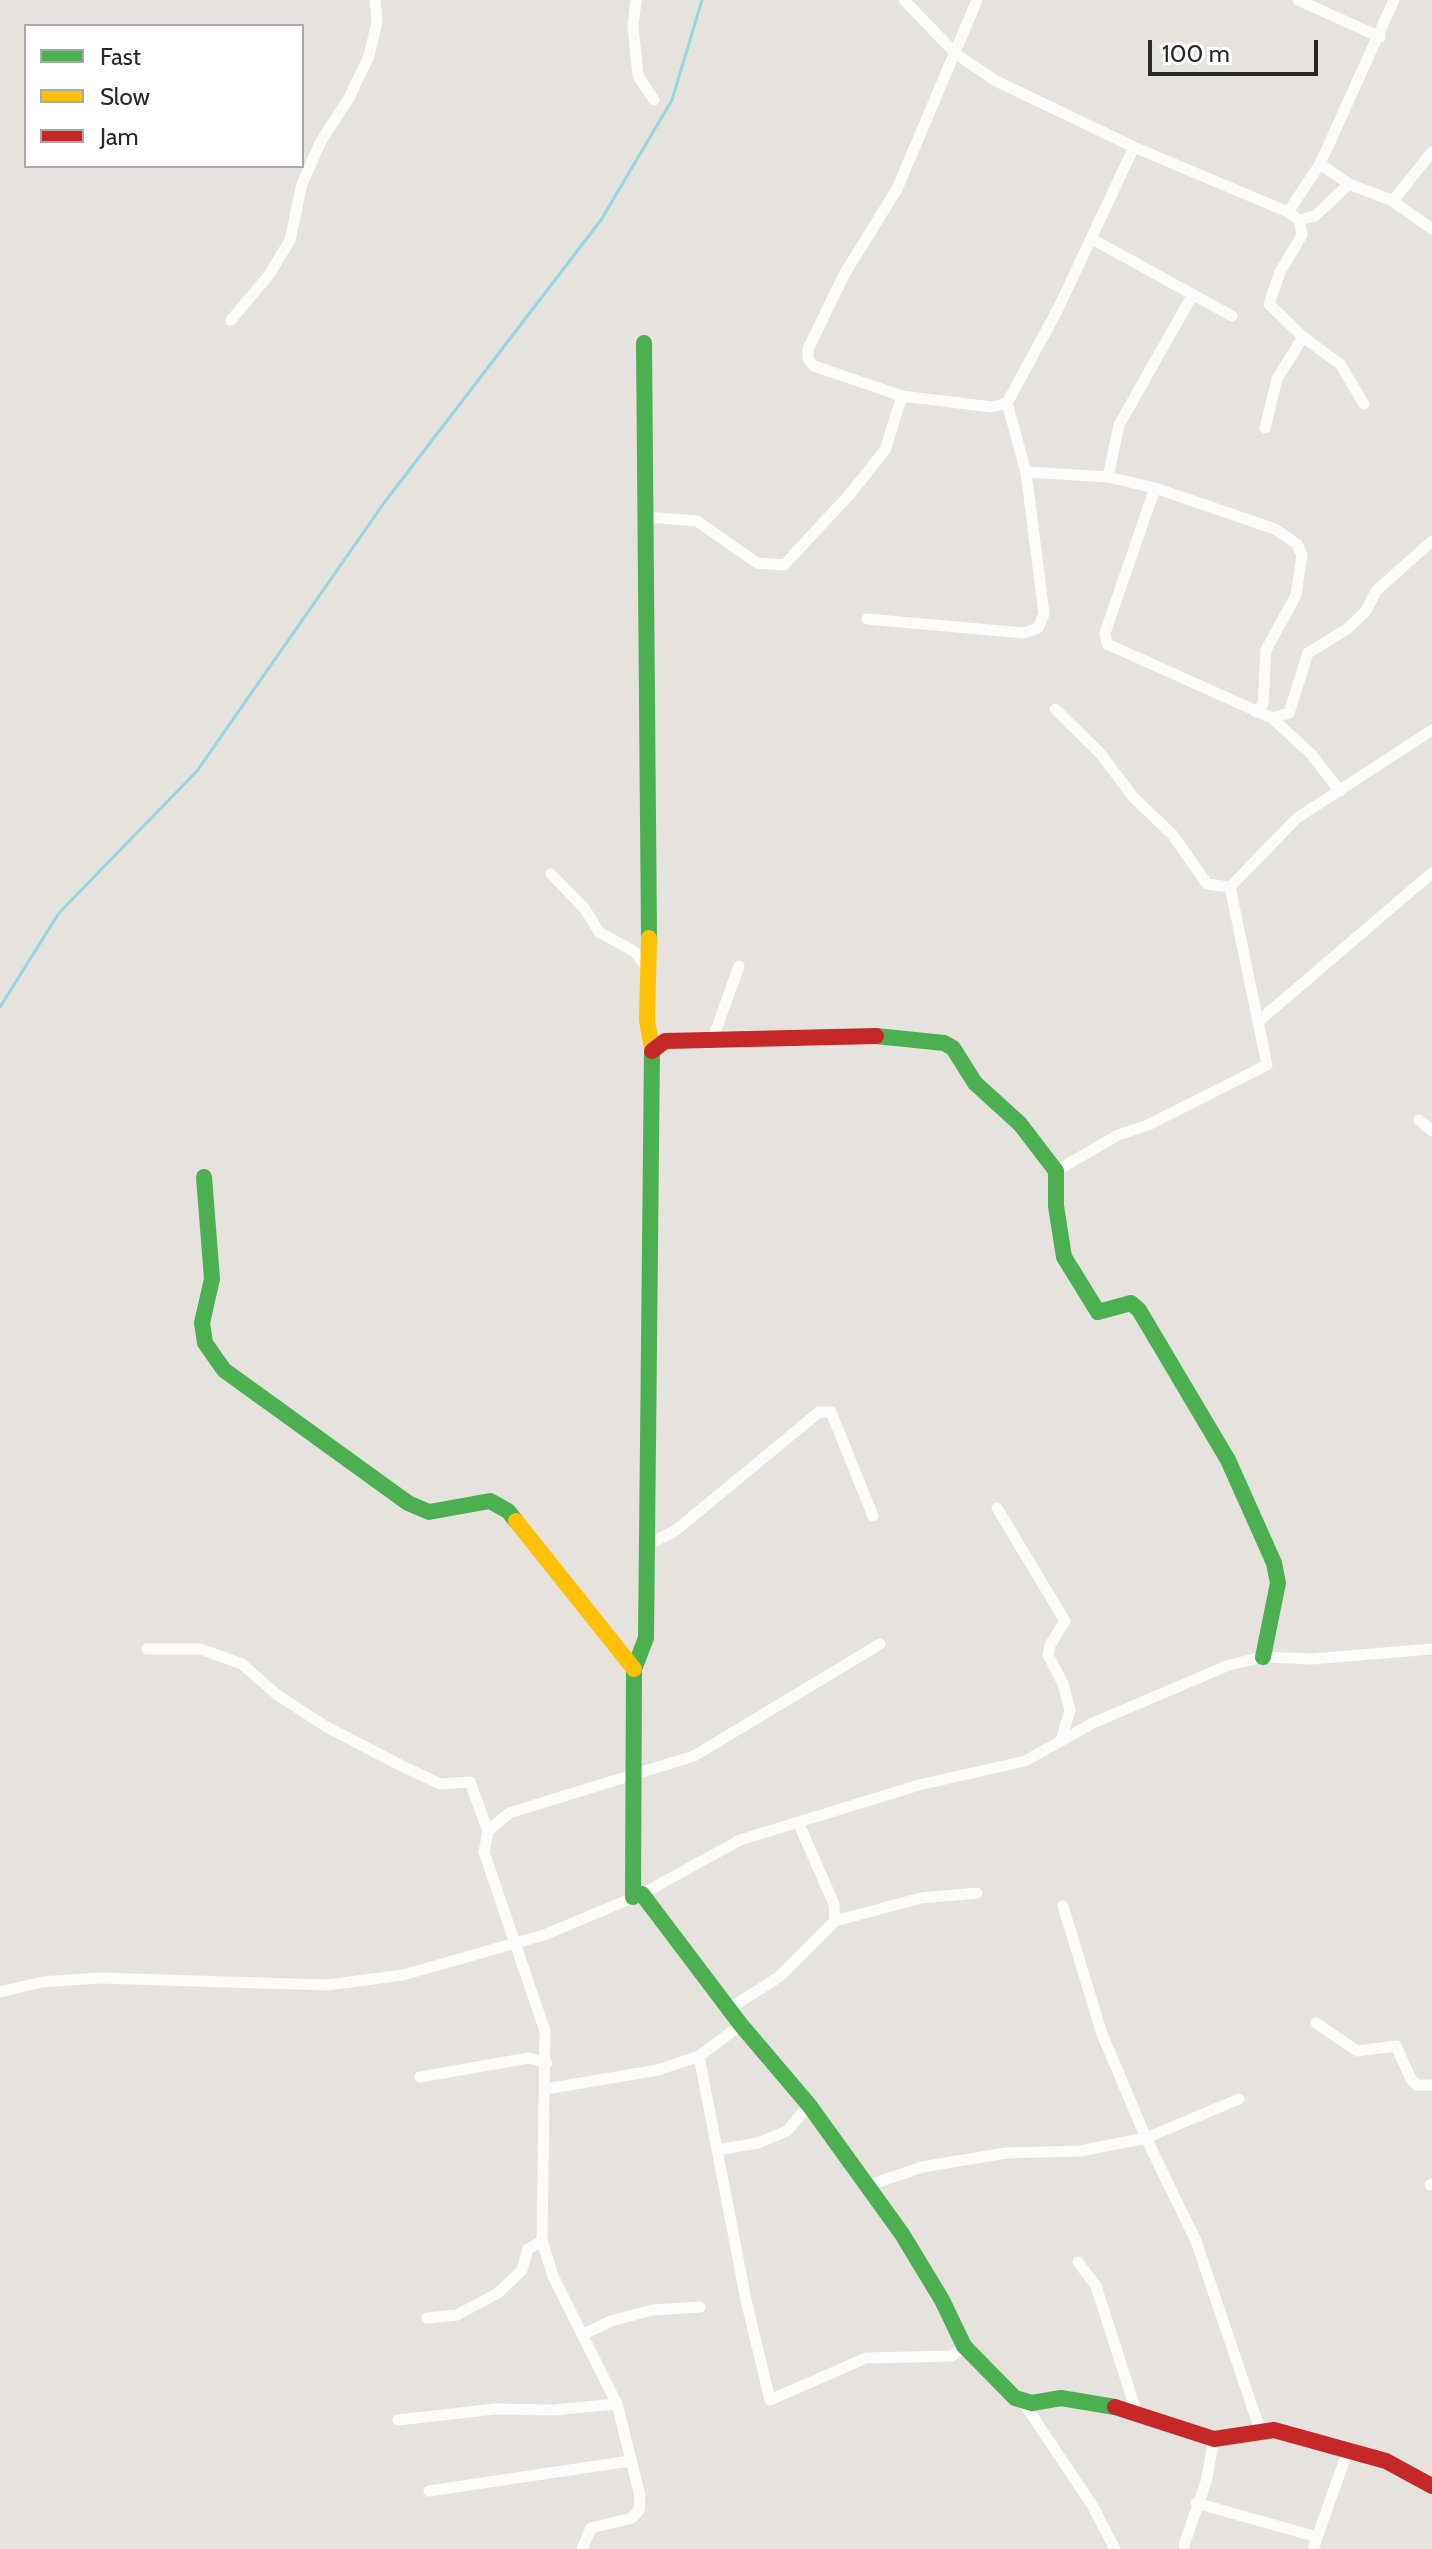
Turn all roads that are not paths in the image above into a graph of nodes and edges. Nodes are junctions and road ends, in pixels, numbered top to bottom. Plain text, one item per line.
1 (375, 0) edge
2 (636, 0) edge
3 (904, 0) edge
4 (977, 0) edge
5 (1298, 0) edge
6 (1394, 0) edge
7 (1380, 37) junction
8 (956, 54) junction
9 (654, 100) dead end
10 (1134, 147) junction
11 (1432, 152) edge
12 (1320, 164) junction
13 (1349, 184) junction
14 (1391, 200) junction
15 (1288, 212) junction
16 (1299, 220) junction
17 (1432, 229) edge
18 (1092, 239) junction
19 (1192, 296) junction
20 (1232, 316) dead end
21 (231, 320) dead end
22 (1303, 337) junction
23 (644, 343) dead end
24 (902, 396) junction
25 (1007, 403) junction
26 (1364, 404) dead end
27 (1265, 428) dead end
28 (1026, 472) junction
29 (1108, 477) junction
30 (1155, 488) junction
31 (647, 517) junction
32 (1432, 541) edge
33 (867, 619) dead end
34 (1055, 709) dead end
35 (1256, 712) junction
36 (1272, 718) junction
37 (1432, 730) edge
38 (1340, 791) junction
39 (1432, 873) edge
40 (551, 874) dead end
41 (1230, 887) junction
42 (739, 966) dead end
43 (649, 972) junction
44 (1260, 1020) junction
45 (712, 1041) junction
46 (652, 1049) junction
47 (1419, 1120) dead end
48 (1432, 1131) edge
49 (1056, 1171) junction
50 (204, 1177) dead end
51 (997, 1508) dead end
52 (873, 1516) dead end
53 (647, 1545) junction
54 (880, 1644) dead end
55 (147, 1649) dead end
56 (1432, 1649) edge
57 (1263, 1657) junction
58 (634, 1669) junction
59 (1061, 1741) junction
60 (633, 1773) junction
61 (798, 1822) junction
62 (488, 1831) junction
63 (977, 1893) dead end
64 (637, 1895) junction
65 (1063, 1906) dead end
66 (835, 1921) junction
67 (514, 1943) junction
68 (0, 1992) edge
69 (730, 2008) junction
70 (1316, 2023) dead end
71 (741, 2025) junction
72 (699, 2056) junction
73 (547, 2063) junction
74 (420, 2077) dead end
75 (1432, 2085) edge
76 (546, 2089) junction
77 (1239, 2099) dead end
78 (809, 2105) junction
79 (1146, 2138) junction
80 (717, 2150) junction
81 (867, 2186) junction
82 (542, 2241) junction
83 (1078, 2262) dead end
84 (700, 2307) dead end
85 (427, 2318) dead end
86 (584, 2334) junction
87 (964, 2346) junction
88 (1023, 2402) junction
89 (617, 2404) junction
90 (1137, 2414) junction
91 (398, 2420) dead end
92 (1260, 2430) junction
93 (1214, 2439) junction
94 (1348, 2450) junction
95 (630, 2461) junction
96 (1432, 2486) edge
97 (429, 2491) dead end
98 (1196, 2503) junction
99 (1315, 2543) edge
100 (1184, 2545) dead end
101 (582, 2549) edge
102 (1115, 2549) edge

1 - 21 street
2 - 9 street
3 - 8 street
4 - 8 street
5 - 7 street
6 - 7 street
7 - 12 street
8 - 10 street
8 - 24 street
10 - 15 street
10 - 18 street
11 - 14 street
12 - 13 street
12 - 15 street
13 - 14 street
13 - 16 street
14 - 17 street
15 - 16 street
16 - 22 street
18 - 19 street
18 - 25 street
19 - 20 street
19 - 29 street
22 - 26 street
22 - 27 street
23 - 31 street
24 - 25 street
24 - 31 street
25 - 28 street
28 - 29 street
28 - 33 street
29 - 30 street
30 - 35 street
30 - 35 street
31 - 43 street
32 - 36 street
34 - 41 street
35 - 36 street
36 - 38 street
37 - 38 street
38 - 41 street
39 - 44 street
40 - 43 street
41 - 44 street
42 - 45 street
43 - 46 street
44 - 49 street
45 - 46 street
45 - 49 street
46 - 53 street
47 - 48 street
49 - 57 street
50 - 58 street
51 - 59 street
52 - 53 street
53 - 58 street
54 - 60 street
55 - 62 street
56 - 57 street
57 - 59 street
58 - 60 street
59 - 61 street
60 - 62 street
60 - 64 street
61 - 64 street
61 - 66 street
62 - 67 street
63 - 66 street
64 - 67 street
64 - 69 street
65 - 79 street
66 - 69 street
67 - 68 street
67 - 73 street
69 - 71 street
70 - 75 street
71 - 72 street
71 - 78 street
72 - 76 street
72 - 80 street
73 - 74 street
73 - 76 street
76 - 82 street
77 - 79 street
78 - 80 street
78 - 81 street
79 - 81 street
79 - 92 street
80 - 87 street
81 - 87 street
82 - 85 street
82 - 86 street
83 - 90 street
84 - 86 street
86 - 89 street
87 - 88 street
88 - 90 street
88 - 102 street
89 - 91 street
89 - 95 street
90 - 93 street
92 - 93 street
92 - 94 street
93 - 98 street
94 - 96 street
94 - 99 street
95 - 97 street
95 - 101 street
98 - 99 street
98 - 100 street

